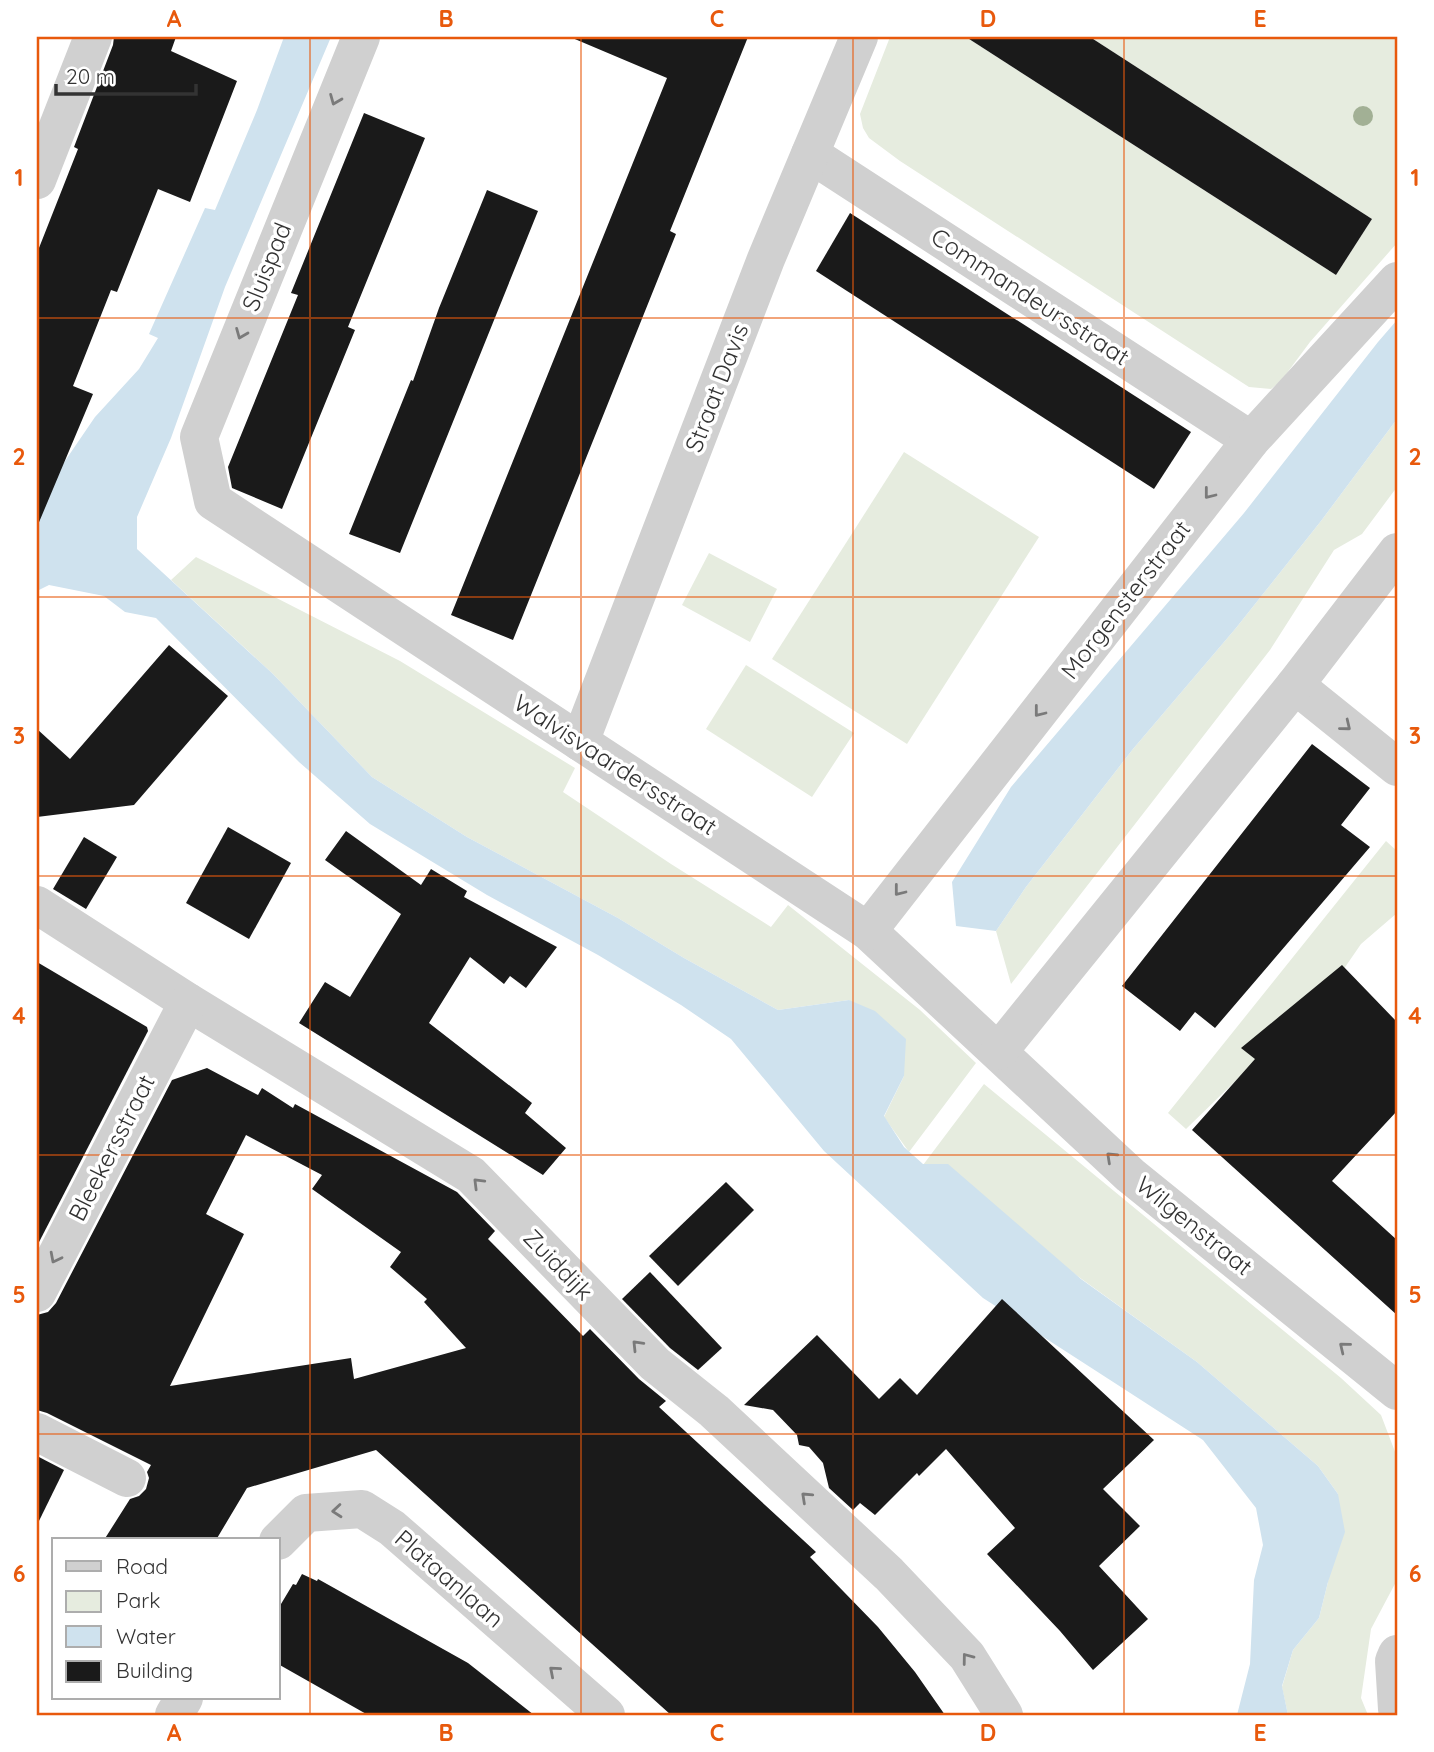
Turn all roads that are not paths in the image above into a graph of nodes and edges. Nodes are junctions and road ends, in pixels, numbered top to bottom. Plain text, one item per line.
1 (93, 37) edge
2 (361, 37) edge
3 (859, 37) edge
4 (810, 154) junction
5 (37, 180) edge
6 (1397, 281) edge
7 (1251, 440) junction
8 (213, 501) joint
9 (1397, 552) edge
10 (1295, 685) junction
11 (580, 742) junction
12 (1397, 767) edge
13 (37, 905) edge
14 (868, 931) junction
15 (188, 1002) junction
16 (999, 1051) junction
17 (37, 1293) edge
18 (1397, 1391) edge
19 (37, 1432) edge
20 (127, 1478) dead end
21 (280, 1539) edge
22 (1397, 1654) edge
23 (1397, 1710) edge
24 (606, 1715) edge
25 (1004, 1715) edge

1 - 5 street
2 -> 8 street, Sluispad
3 - 4 street, Straat Davis
4 - 7 street, Commandeursstraat
4 - 11 street, Straat Davis
6 - 7 street, Morgensterstraat
7 -> 14 street, Morgensterstraat
8 - 11 street, Walvisvaardersstraat
9 - 10 street
10 -> 12 street
10 - 16 street
11 - 14 street, Walvisvaardersstraat
13 - 15 street, Zuiddijk
14 - 16 street, Walvisvaardersstraat
15 -> 17 street, Bleekersstraat
25 -> 15 street, Zuiddijk
18 -> 16 street, Wilgenstraat
19 - 20 street
24 -> 21 street, Plataanlaan
22 - 23 street

